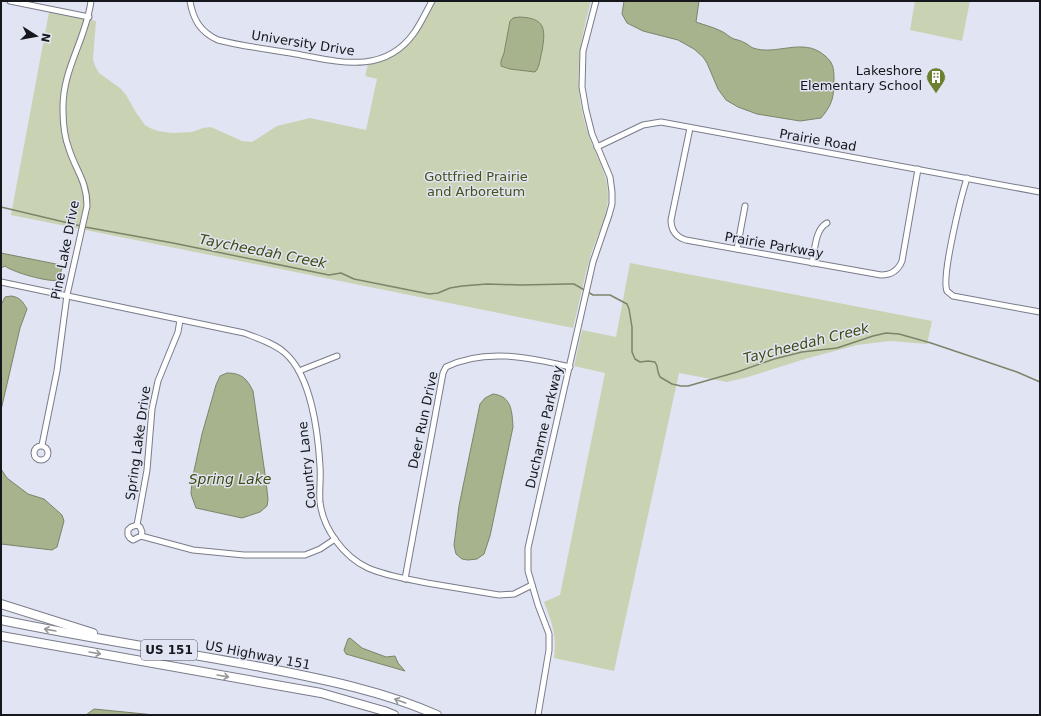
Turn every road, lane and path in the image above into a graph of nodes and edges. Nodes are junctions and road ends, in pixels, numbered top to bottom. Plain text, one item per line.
1 (10, 1) edge
2 (91, 1) edge
3 (190, 1) edge
4 (432, 1) edge
5 (596, 1) edge
6 (89, 17) junction
7 (690, 128) junction
8 (597, 147) junction
9 (918, 170) junction
10 (967, 178) junction
11 (1040, 192) edge
12 (745, 206) dead end
13 (827, 222) dead end
14 (737, 249) junction
15 (812, 263) junction
16 (1, 282) edge
17 (67, 296) junction
18 (1040, 312) edge
19 (180, 320) junction
20 (337, 356) dead end
21 (570, 366) junction
22 (299, 371) junction
23 (42, 445) dead end
24 (137, 525) junction
25 (141, 536) junction
26 (335, 539) junction
27 (404, 579) junction
28 (532, 585) junction
29 (1, 604) edge
30 (1, 620) edge
31 (1, 636) edge
32 (1, 641) edge
33 (132, 644) junction
34 (56, 646) junction
35 (394, 715) edge
36 (437, 715) edge
37 (538, 715) edge

1 - 6 street
2 - 6 street, Pine Lake Drive
3 - 4 street, University Drive
5 - 8 street, Ducharme Parkway
6 - 17 street, Pine Lake Drive
7 - 8 street, Prairie Road
7 - 9 street, Prairie Road
7 - 14 street, Prairie Parkway
8 - 21 street, Ducharme Parkway
9 - 10 street, Prairie Road
9 - 15 street, Prairie Parkway
10 - 11 street, Prairie Road
10 - 18 street
12 - 14 street
13 - 15 street
14 - 15 street, Prairie Parkway
16 - 17 street, Country Lane
17 - 19 street, Country Lane
17 - 23 street, Pine Lake Drive
19 - 22 street, Country Lane
19 - 24 street, Spring Lake Drive
20 - 22 street
21 - 27 street, Deer Run Drive
21 - 28 street, Ducharme Parkway
22 - 26 street, Country Lane
24 - 25 street
24 - 25 street, Spring Lake Drive
25 - 26 street, Spring Lake Drive
26 - 27 street, Country Lane
27 - 28 street, Country Lane
28 - 37 street, Ducharme Parkway
29 - 33 main road
33 -> 30 main road, US Highway 151 / US 151
31 - 34 main road, US Highway 151 / US 151
32 - 34 main road
36 -> 33 main road, US Highway 151 / US 151
34 -> 35 main road, US Highway 151 / US 151

